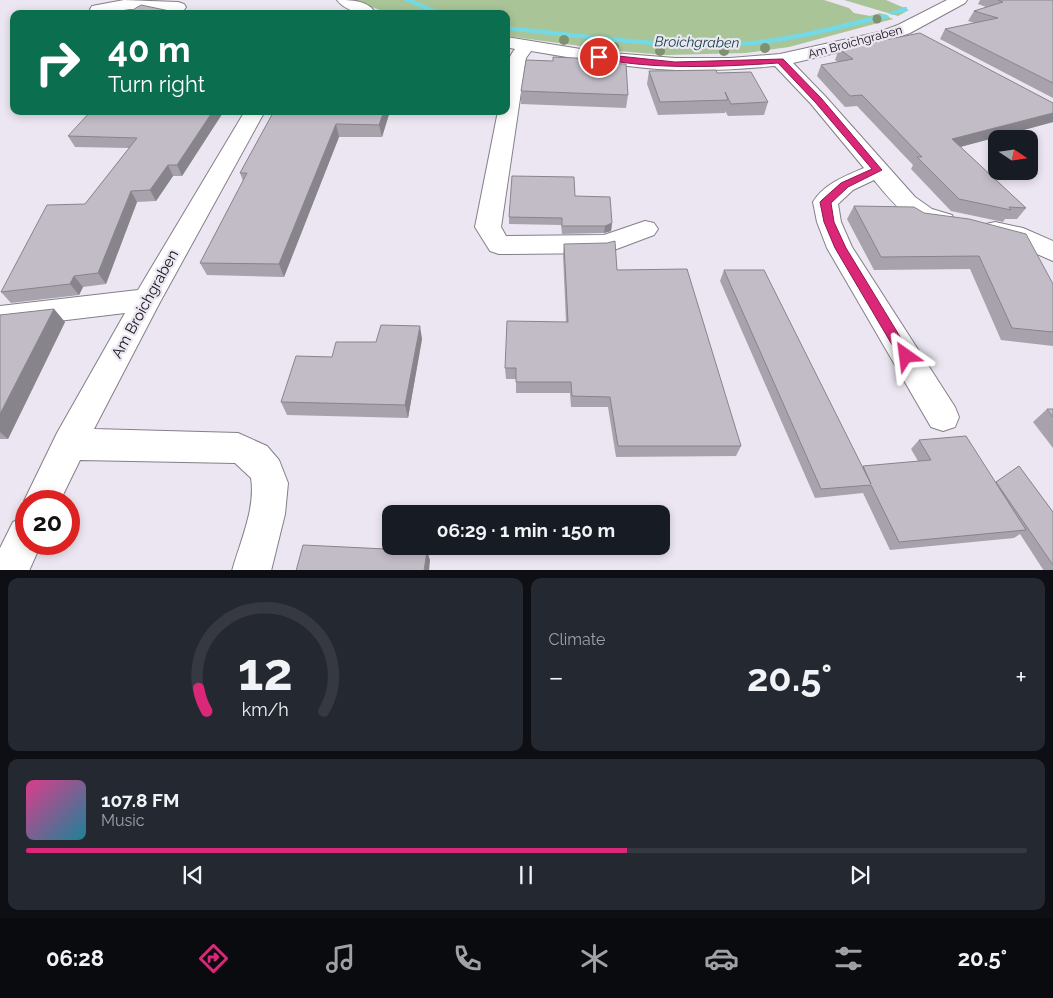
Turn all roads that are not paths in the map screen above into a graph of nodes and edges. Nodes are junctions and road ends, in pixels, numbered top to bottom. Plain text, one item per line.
1 (345, 0) edge
2 (958, 0) edge
3 (179, 7) edge
4 (98, 9) dead end
5 (365, 10) edge
6 (904, 29) junction
7 (925, 40) edge
8 (516, 44) edge
9 (780, 60) junction
10 (510, 94) edge
11 (253, 115) edge
12 (507, 115) edge
13 (878, 170) junction
14 (645, 229) dead end
15 (1053, 252) edge
16 (146, 300) junction
17 (0, 317) edge
18 (944, 418) dead end
19 (69, 444) junction
20 (47, 490) edge
21 (16, 555) edge
22 (9, 570) edge
23 (251, 570) edge

1 - 5 street
2 - 6 street, Am Broichgraben
3 - 4 street
6 - 7 street
6 - 9 street, Am Broichgraben
8 - 9 street, Am Broichgraben
8 - 10 street
9 - 13 street
11 - 16 street, Am Broichgraben
12 - 14 street
13 - 15 street
13 - 18 street
16 - 17 street
16 - 19 street, Am Broichgraben
19 - 20 street, Am Broichgraben
19 - 23 street
21 - 22 street

